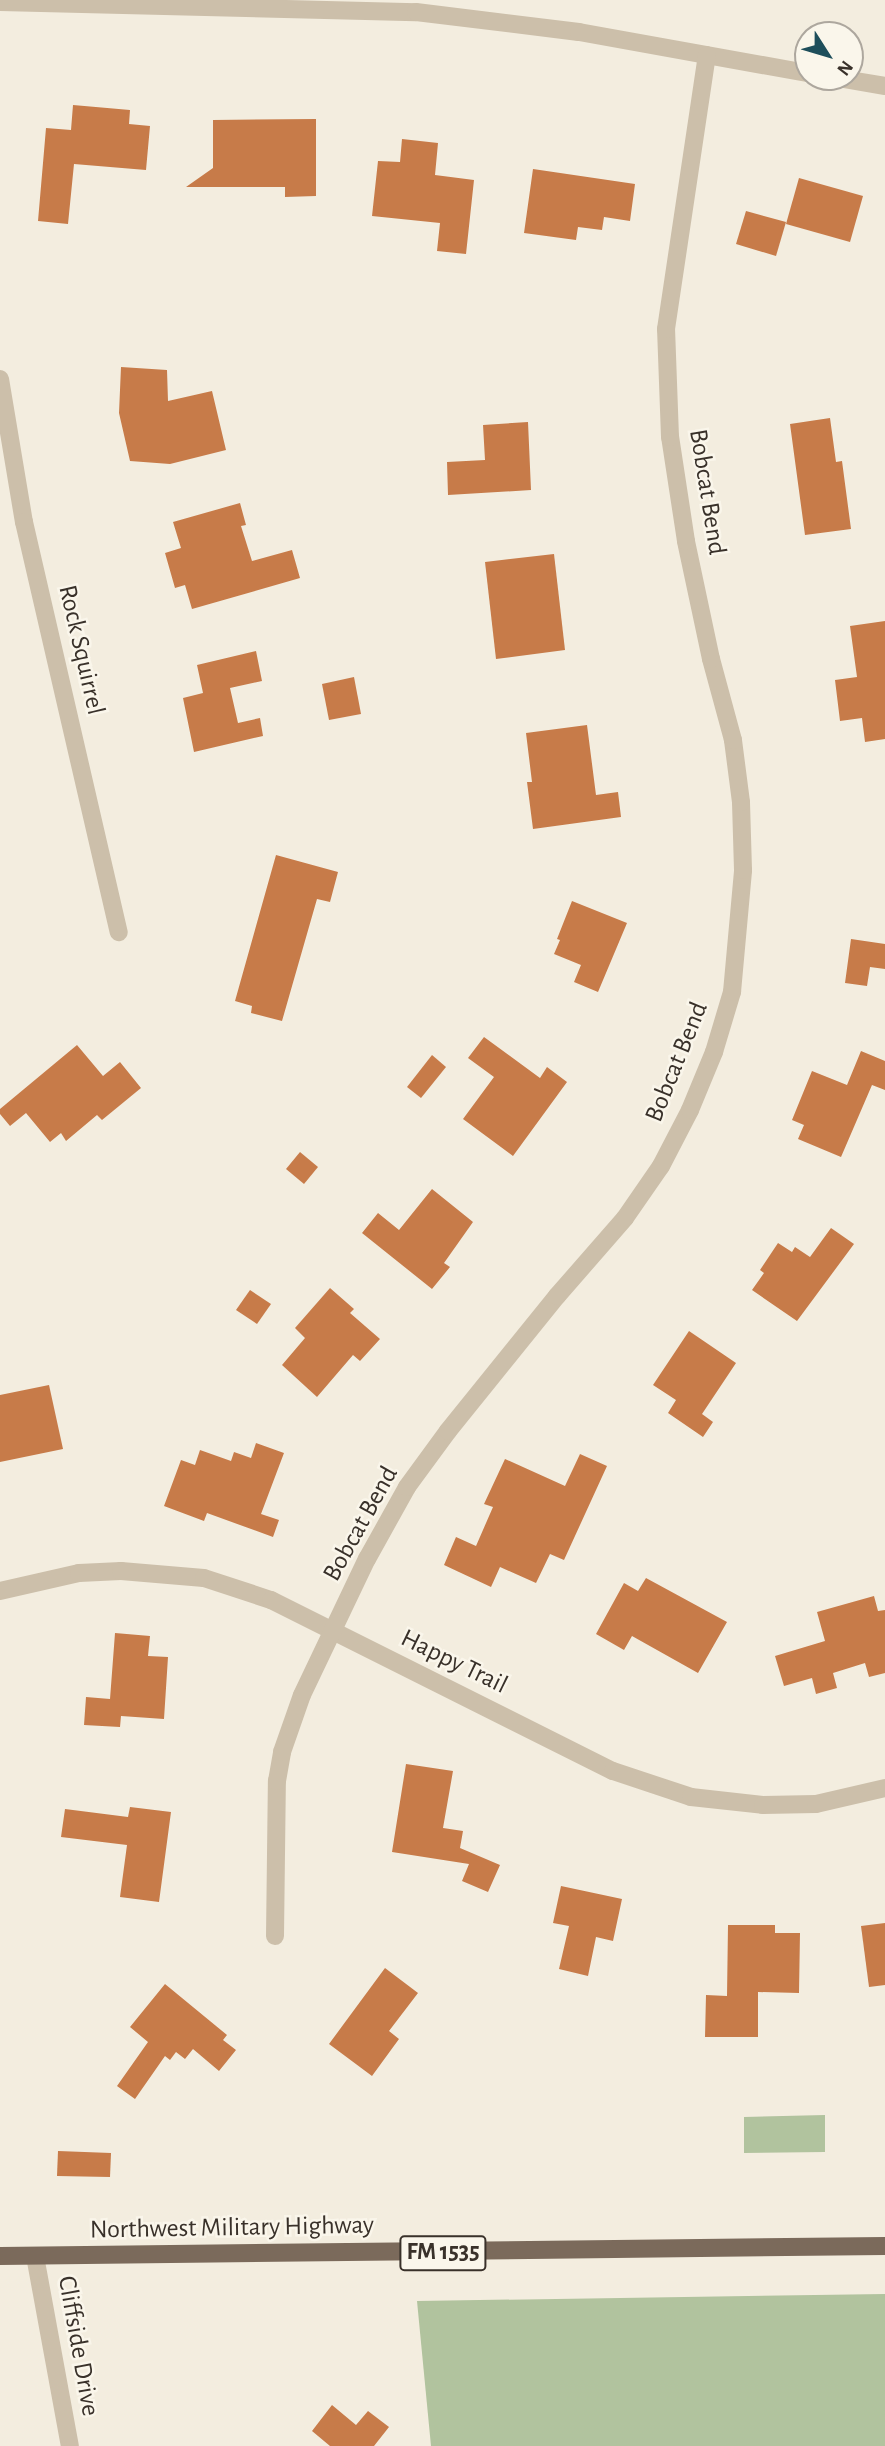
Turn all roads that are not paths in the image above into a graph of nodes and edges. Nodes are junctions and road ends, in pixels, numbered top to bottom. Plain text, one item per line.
1 (0, 2) edge
2 (707, 55) junction
3 (794, 71) edge
4 (864, 82) edge
5 (885, 86) edge
6 (0, 379) edge
7 (120, 932) dead end
8 (0, 1591) edge
9 (334, 1632) junction
10 (885, 1788) edge
11 (275, 1936) dead end
12 (885, 2246) edge
13 (0, 2256) edge
14 (35, 2256) junction
15 (69, 2446) edge

1 - 2 street
2 - 3 street
2 - 9 street, Bobcat Bend
4 - 5 street
6 - 7 street, Rock Squirrel
8 - 9 street, Happy Trail
9 - 10 street, Happy Trail
9 - 11 street, Bobcat Bend
12 - 14 main road, Northwest Military Highway / FM 1535
13 - 14 main road, Northwest Military Highway / FM 1535
14 - 15 street, Cliffside Drive

